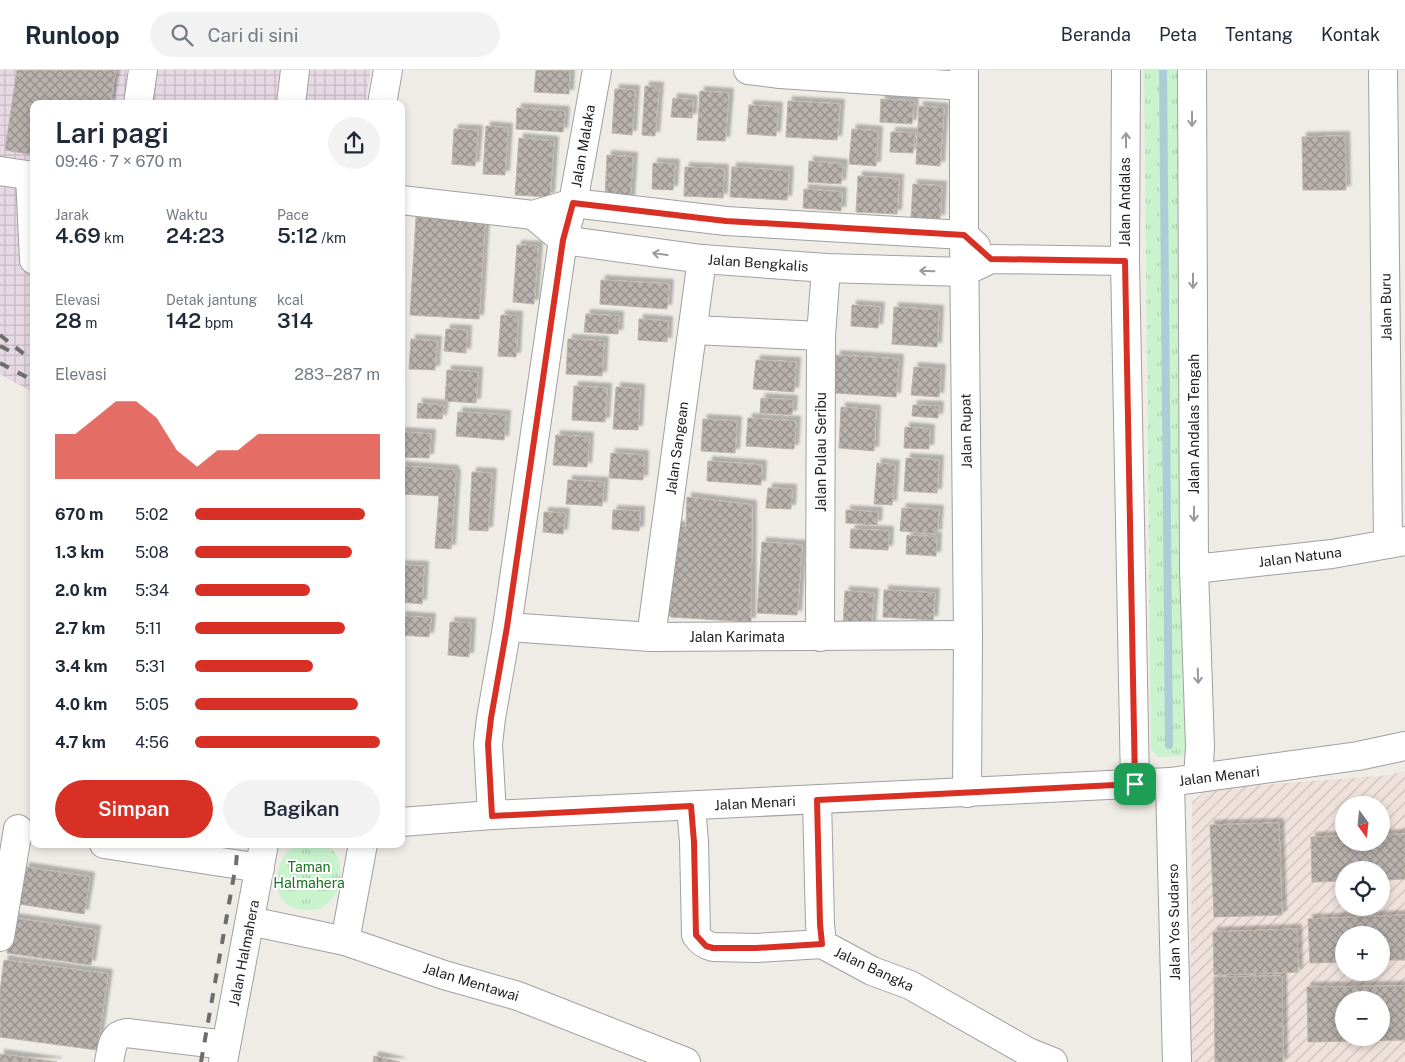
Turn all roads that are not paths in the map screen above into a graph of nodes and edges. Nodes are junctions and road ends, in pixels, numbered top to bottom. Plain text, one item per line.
1 (143, 70) edge
2 (295, 70) edge
3 (388, 70) edge
4 (597, 70) edge
5 (748, 70) edge
6 (1126, 70) edge
7 (1192, 70) edge
8 (1383, 70) edge
9 (964, 78) edge
10 (139, 100) edge
11 (292, 100) edge
12 (383, 100) edge
13 (0, 172) edge
14 (30, 176) edge
15 (405, 200) edge
16 (573, 203) junction
17 (533, 215) junction
18 (964, 235) junction
19 (563, 240) junction
20 (702, 259) junction
21 (991, 259) junction
22 (1125, 261) junction
23 (826, 268) junction
24 (964, 272) junction
25 (1395, 285) edge
26 (694, 330) junction
27 (821, 336) junction
28 (1396, 350) edge
29 (1396, 542) edge
30 (1194, 569) junction
31 (507, 627) junction
32 (968, 635) junction
33 (651, 637) junction
34 (820, 637) junction
35 (1405, 746) edge
36 (1198, 778) junction
37 (1170, 782) junction
38 (1135, 784) junction
39 (967, 793) junction
40 (817, 800) junction
41 (691, 806) junction
42 (492, 816) junction
43 (405, 822) edge
44 (17, 829) edge
45 (157, 848) edge
46 (363, 848) edge
47 (262, 856) edge
48 (250, 921) junction
49 (0, 937) edge
50 (345, 941) junction
51 (822, 944) junction
52 (225, 1053) edge
53 (110, 1062) edge
54 (686, 1062) edge
55 (1053, 1062) edge
56 (1177, 1062) edge

1 - 10 street
2 - 11 street
3 - 12 street
4 - 16 street, Jalan Malaka
5 - 9 street
22 -> 6 street, Jalan Andalas
7 -> 30 street, Jalan Andalas Tengah
8 - 25 street, Jalan Buru
9 - 18 street, Jalan Rupat
13 - 14 street
15 - 17 street
16 - 17 street
16 - 18 street
16 - 19 street, Jalan Malaka
17 - 19 street
18 - 21 street
18 - 24 street, Jalan Rupat
20 -> 19 street, Jalan Bengkalis
19 - 31 street, Jalan Malaka
20 - 23 street, Jalan Bengkalis
20 - 26 street, Jalan Sangean
21 - 22 street, Jalan Bengkalis
21 - 24 street, Jalan Bengkalis
22 - 38 street, Jalan Andalas
24 -> 23 street, Jalan Bengkalis
23 - 27 street, Jalan Pulau Seribu
24 - 32 street, Jalan Rupat
25 - 28 street, Jalan Buru
26 - 27 street
26 - 33 street, Jalan Sangean
27 - 34 street, Jalan Pulau Seribu
28 - 29 street, Jalan Buru
29 - 30 street, Jalan Natuna
30 -> 36 street, Jalan Andalas Tengah
31 - 33 street, Jalan Karimata
31 - 42 street, Jalan Malaka
32 - 34 street, Jalan Karimata
32 - 39 street, Jalan Rupat
33 - 34 street, Jalan Karimata
35 - 36 street, Jalan Menari
36 - 37 street, Jalan Menari
37 - 38 street, Jalan Menari
37 - 56 street, Jalan Yos Sudarso
38 - 39 street, Jalan Menari
39 - 40 street, Jalan Menari
40 - 41 street, Jalan Menari
40 - 51 street, Jalan Bangka
41 - 42 street, Jalan Menari
41 - 51 street
42 - 43 street, Jalan Menari
44 - 49 street
45 - 47 street
46 - 50 street
47 - 48 street, Jalan Halmahera
48 - 50 street, Jalan Mentawai
48 - 52 street, Jalan Halmahera
50 - 54 street, Jalan Mentawai
51 - 55 street, Jalan Bangka
52 - 53 street

